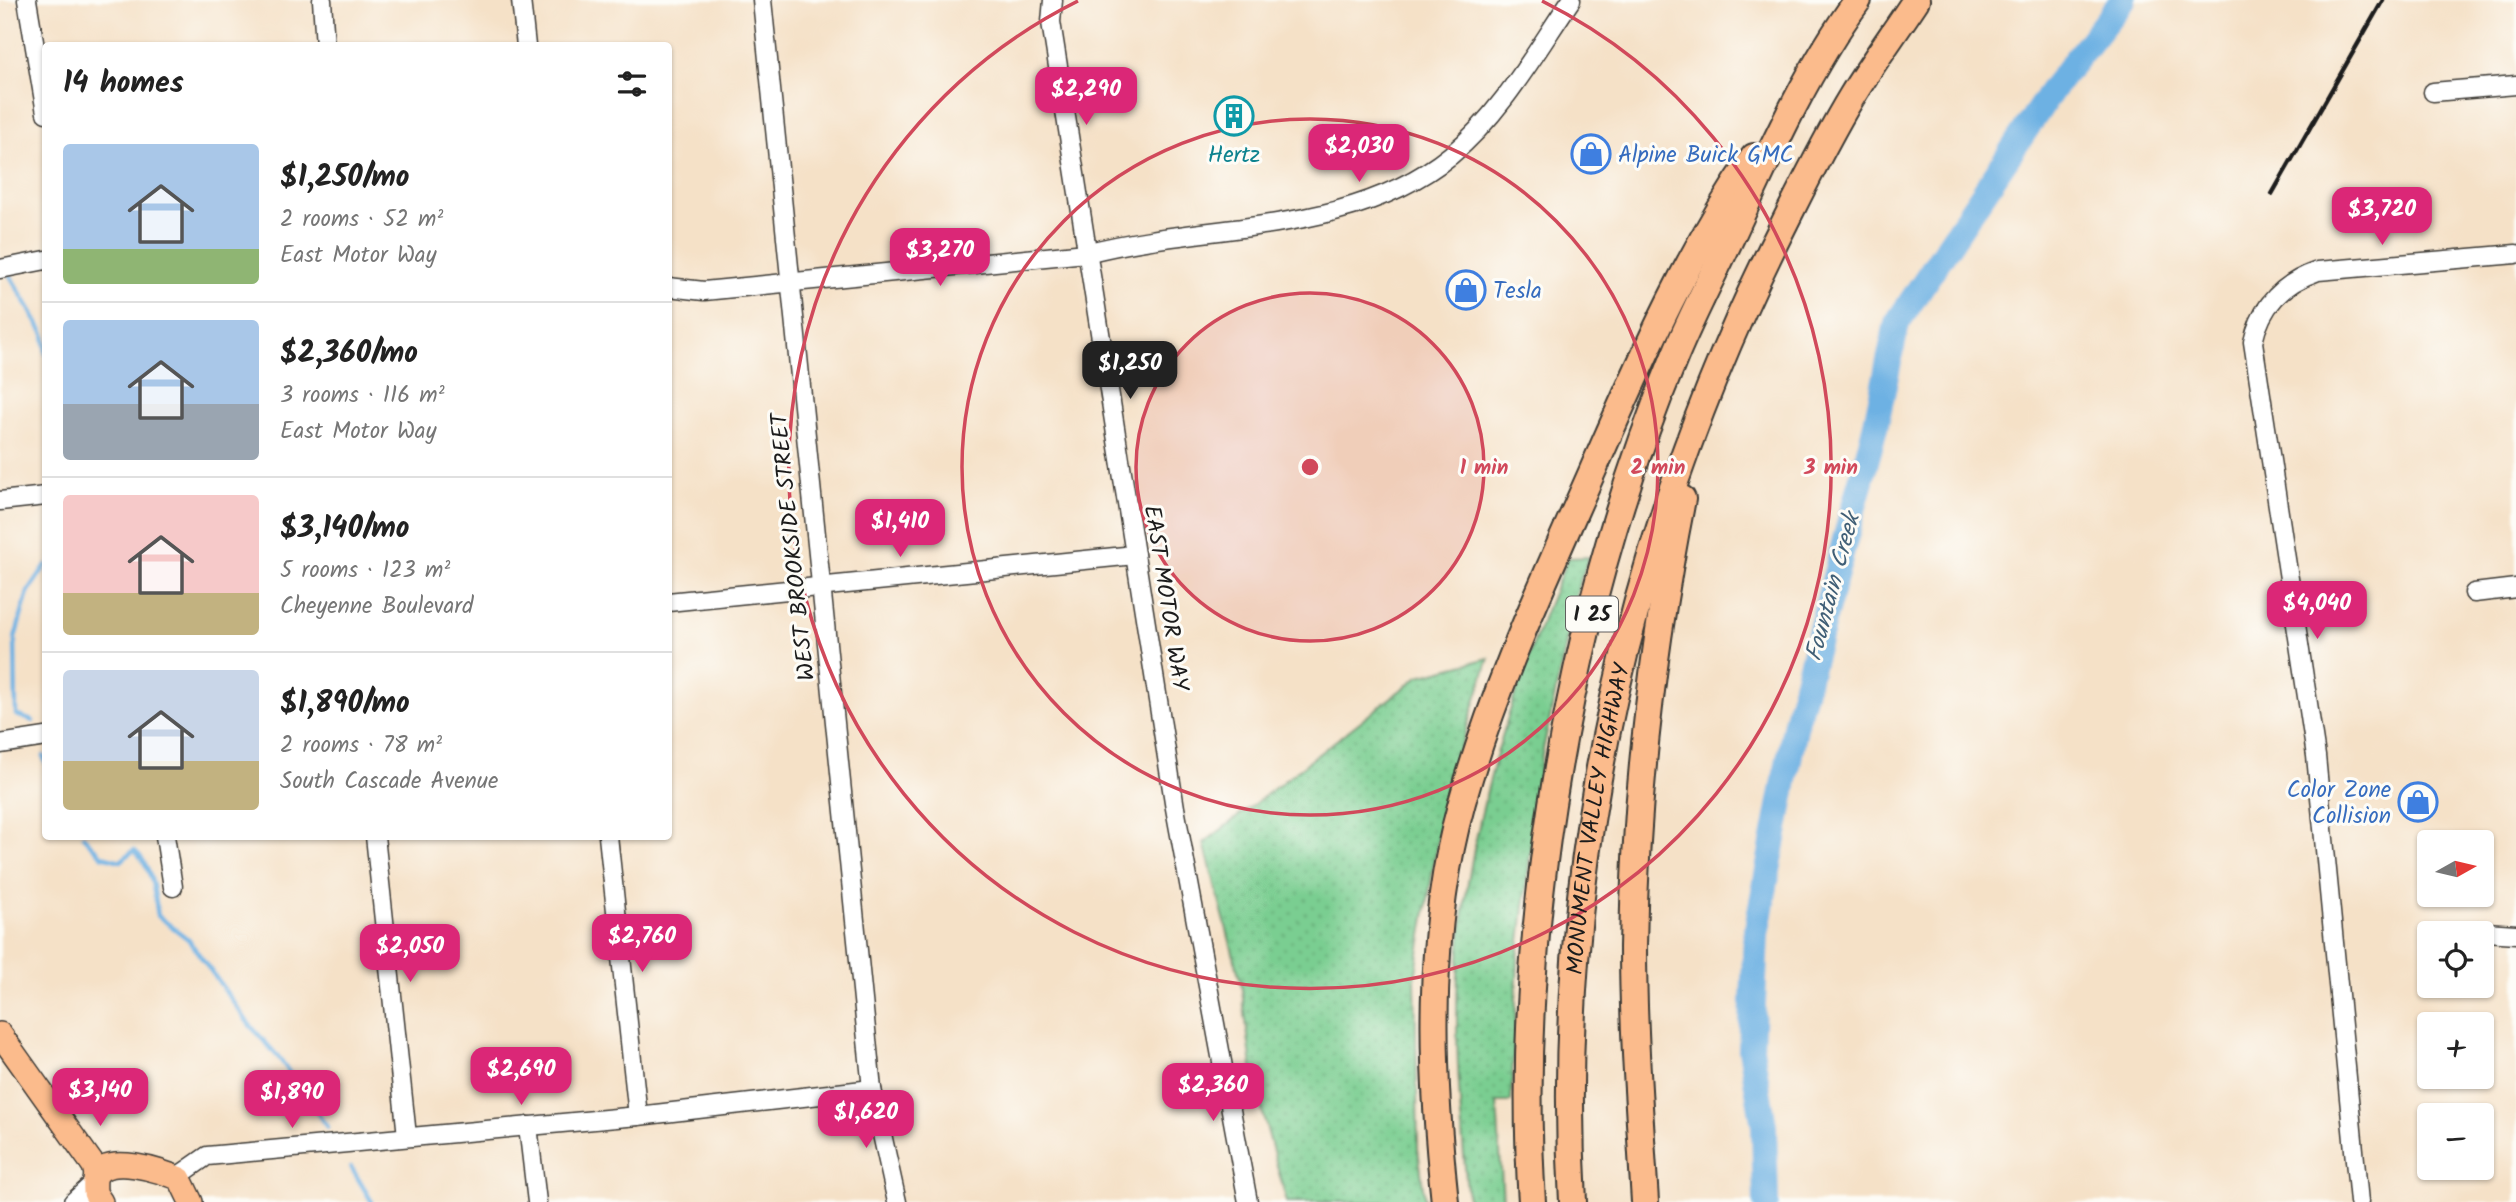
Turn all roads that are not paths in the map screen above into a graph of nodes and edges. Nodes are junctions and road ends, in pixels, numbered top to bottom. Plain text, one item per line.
1 (27, 0) edge
2 (322, 0) edge
3 (521, 0) edge
4 (762, 0) edge
5 (1053, 0) edge
6 (1571, 0) edge
7 (1858, 0) edge
8 (1916, 0) edge
9 (325, 42) edge
10 (526, 42) edge
11 (1816, 66) junction
12 (2516, 85) edge
13 (42, 89) edge
14 (2433, 92) dead end
15 (1086, 253) junction
16 (2516, 254) edge
17 (42, 261) edge
18 (8, 268) edge
19 (789, 283) junction
20 (672, 287) edge
21 (1699, 411) junction
22 (42, 496) edge
23 (0, 501) edge
24 (1135, 555) junction
25 (821, 586) junction
26 (2516, 588) edge
27 (2474, 593) dead end
28 (672, 602) edge
29 (42, 738) edge
30 (0, 744) edge
31 (166, 840) edge
32 (375, 840) edge
33 (608, 840) edge
34 (173, 887) dead end
35 (2494, 933) edge
36 (2516, 934) edge
37 (0, 1034) edge
38 (872, 1090) junction
39 (638, 1116) junction
40 (528, 1126) junction
41 (407, 1136) junction
42 (185, 1172) junction
43 (101, 1181) edge
44 (189, 1201) edge
45 (73, 1202) edge
46 (537, 1202) edge
47 (897, 1202) edge
48 (1248, 1202) edge
49 (1445, 1202) edge
50 (1532, 1202) edge
51 (1573, 1202) edge
52 (1645, 1202) edge
53 (2360, 1202) edge

1 - 13 street
2 - 9 street
3 - 10 street
4 - 19 street, WEST BROOKSIDE STREET
5 - 15 street, EAST MOTOR WAY
6 - 15 street
7 - 11 highway, MONUMENT VALLEY HIGHWAY / I 25
8 - 21 highway, MONUMENT VALLEY HIGHWAY / I 25
11 - 49 highway
11 - 50 highway, MONUMENT VALLEY HIGHWAY / I 25
12 - 14 street
15 - 19 street
15 - 24 street, EAST MOTOR WAY
16 - 53 street
17 - 18 street
19 - 20 street
19 - 25 street, WEST BROOKSIDE STREET
21 - 51 highway, MONUMENT VALLEY HIGHWAY / I 25
21 - 52 highway
22 - 23 street
24 - 25 street
24 - 48 street, EAST MOTOR WAY
25 - 28 street
25 - 38 street, WEST BROOKSIDE STREET
26 - 27 street
29 - 30 street
31 - 34 street
32 - 41 street
33 - 39 street
35 - 36 street
37 - 43 main road
38 - 39 street
38 - 47 street, WEST BROOKSIDE STREET
39 - 40 street
40 - 41 street
40 - 46 street
41 - 42 street
42 - 43 main road
42 - 44 main road
43 - 45 street

